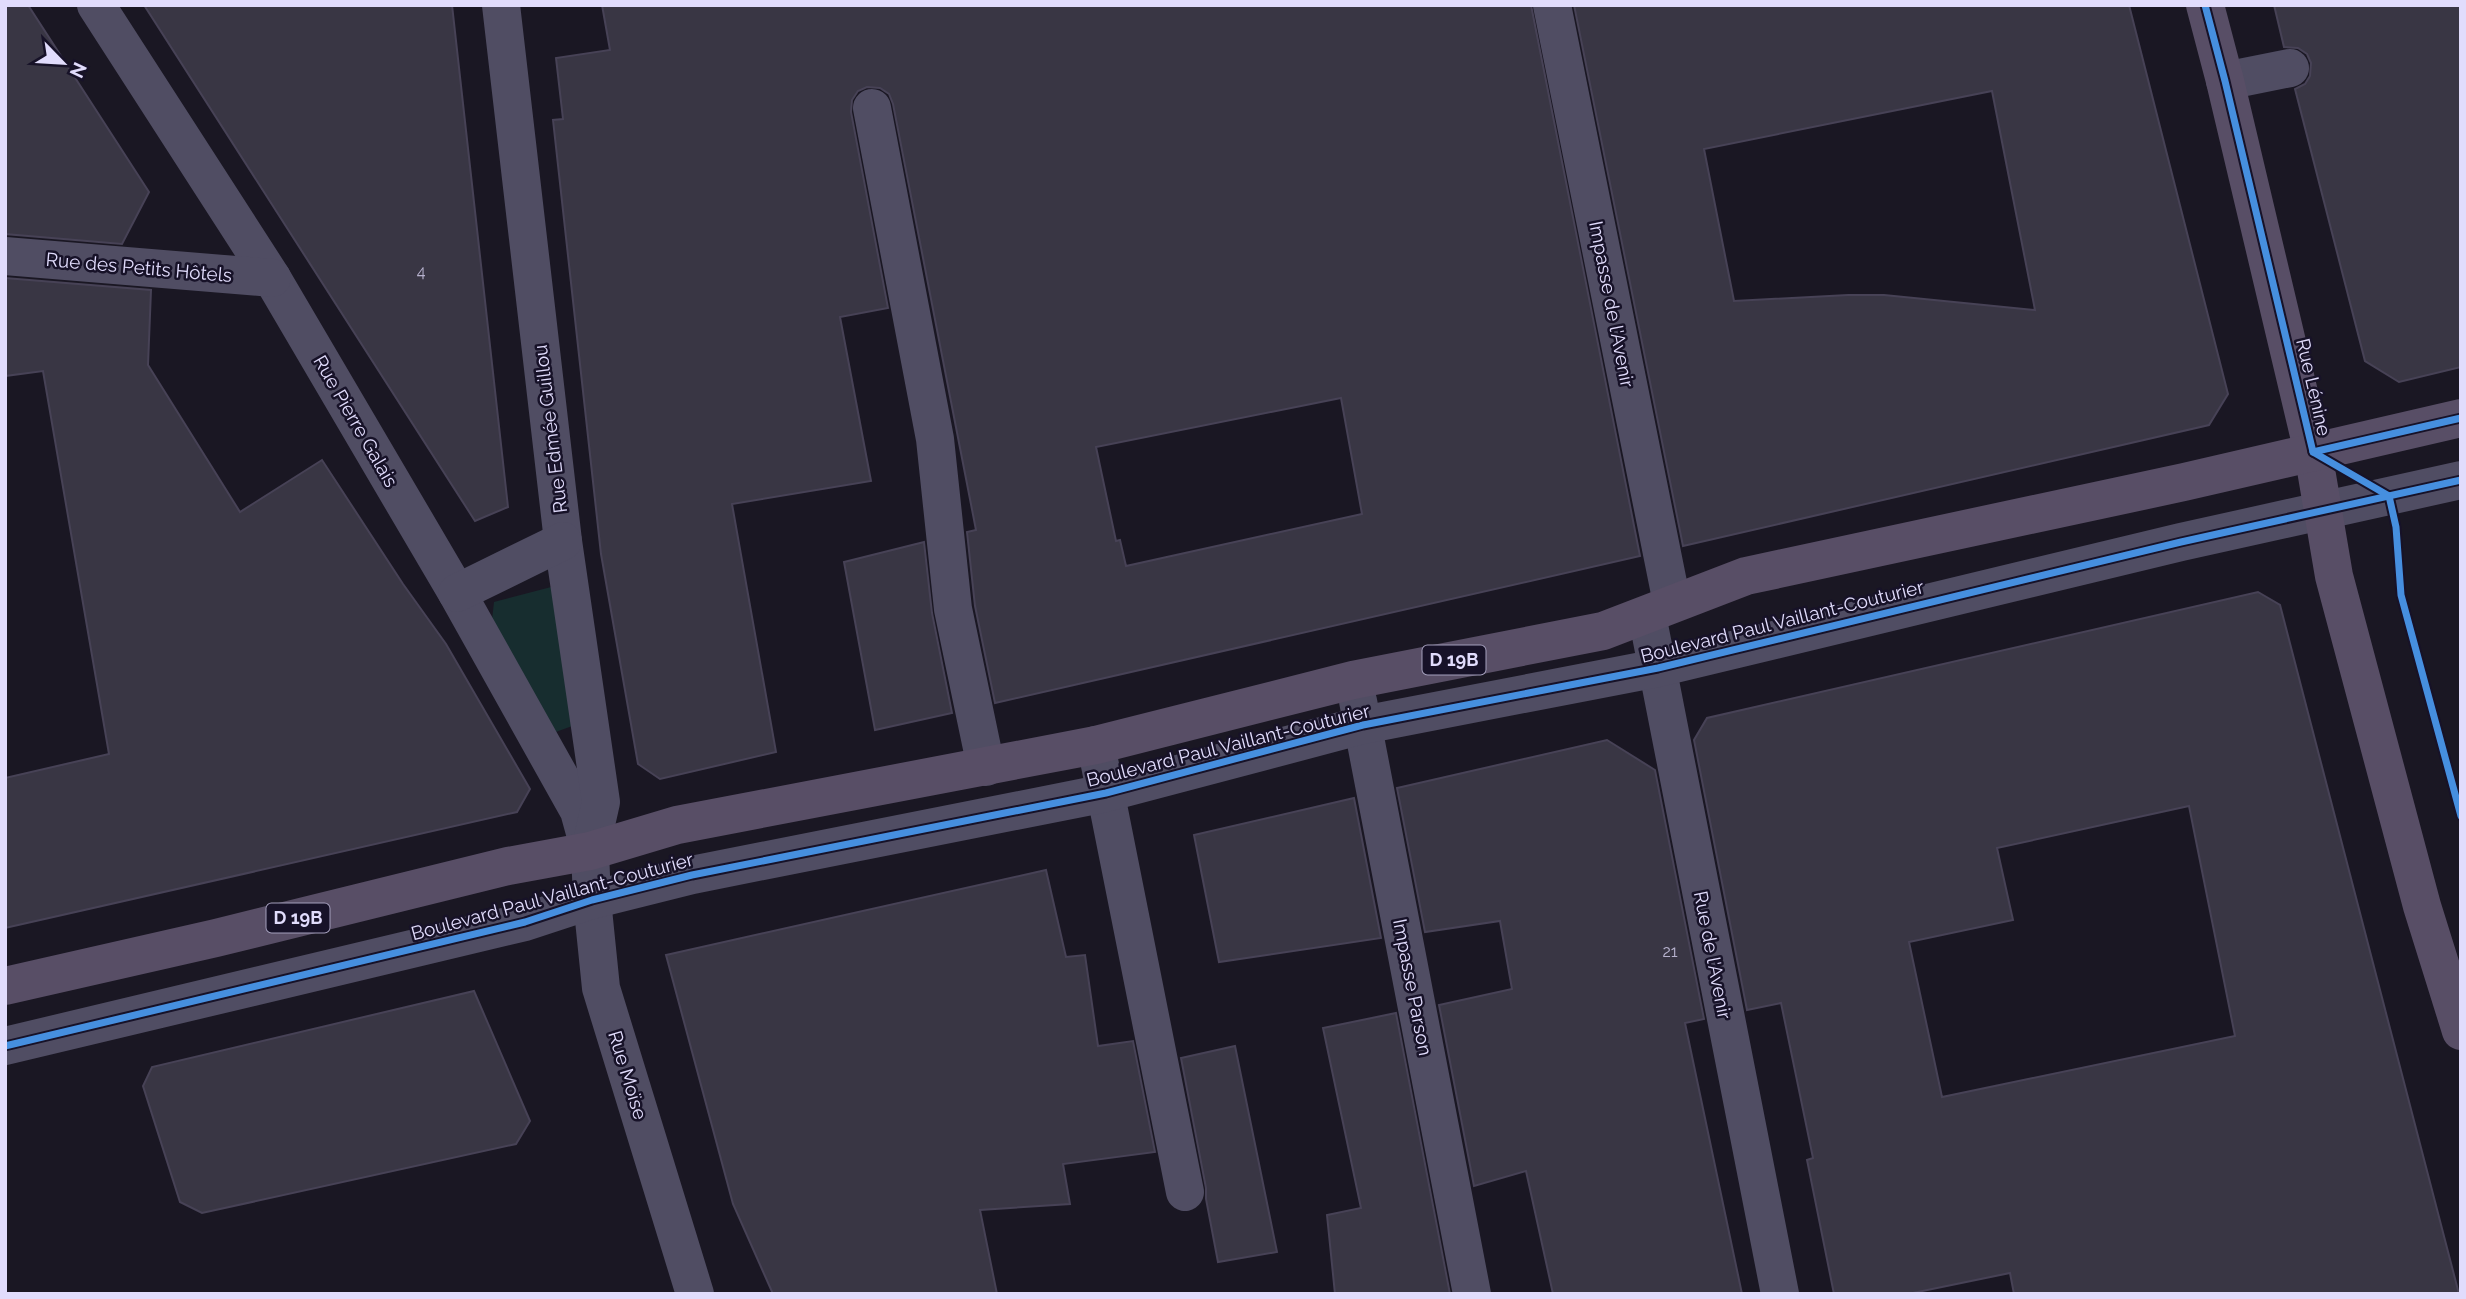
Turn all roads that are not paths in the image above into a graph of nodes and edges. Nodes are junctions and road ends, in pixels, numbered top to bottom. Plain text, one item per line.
1 (96, 5) edge
2 (500, 5) edge
3 (1552, 5) edge
4 (2205, 5) edge
5 (2290, 68) dead end
6 (2225, 81) junction
7 (872, 108) dead end
8 (5, 256) edge
9 (272, 278) junction
10 (2461, 418) edge
11 (2313, 452) junction
12 (2461, 480) edge
13 (2324, 511) junction
14 (563, 541) junction
15 (457, 593) junction
16 (1659, 609) junction
17 (1658, 668) junction
18 (1353, 680) junction
19 (1363, 725) junction
20 (1097, 745) junction
21 (986, 767) junction
22 (1106, 793) junction
23 (590, 851) junction
24 (592, 900) junction
25 (5, 986) edge
26 (2461, 1031) edge
27 (5, 1046) edge
28 (1185, 1192) dead end
29 (695, 1294) edge
30 (1472, 1294) edge
31 (1780, 1294) edge

1 - 9 street, Rue Pierre Galais
2 - 14 street, Rue Edmée Guillou
3 - 16 street, Impasse de l'Avenir
4 - 6 main road, Rue Lénine
5 - 6 street
6 - 11 main road, Rue Lénine
7 - 21 street
8 - 9 street, Rue des Petits Hôtels
9 - 15 street, Rue Pierre Galais
10 - 11 main road, Boulevard Paul Vaillant-Couturier / D 19B
11 - 13 main road, Rue Lénine
11 - 16 main road, Boulevard Paul Vaillant-Couturier / D 19B
12 - 13 street, Boulevard Paul Vaillant-Couturier / D 19B
13 - 17 street, Boulevard Paul Vaillant-Couturier / D 19B
13 - 26 main road, Rue Lénine
14 - 15 street
14 - 23 street, Rue Edmée Guillou
15 - 23 street, Rue Pierre Galais
16 - 17 street, Rue de l'Avenir
16 - 18 main road, Boulevard Paul Vaillant-Couturier / D 19B
17 - 19 street, Boulevard Paul Vaillant-Couturier / D 19B
17 - 31 street, Rue de l'Avenir
18 - 19 street, Impasse Parson
18 - 20 main road, Boulevard Paul Vaillant-Couturier / D 19B
19 - 22 street, Boulevard Paul Vaillant-Couturier / D 19B
19 - 30 street, Impasse Parson
20 - 21 main road, Boulevard Paul Vaillant-Couturier / D 19B
20 - 22 street
21 - 23 main road, Boulevard Paul Vaillant-Couturier / D 19B
22 - 24 street, Boulevard Paul Vaillant-Couturier / D 19B
22 - 28 street
23 - 24 street, Rue Moïse
23 - 25 main road, Boulevard Paul Vaillant-Couturier / D 19B
24 - 27 street, Boulevard Paul Vaillant-Couturier / D 19B
24 - 29 street, Rue Moïse

